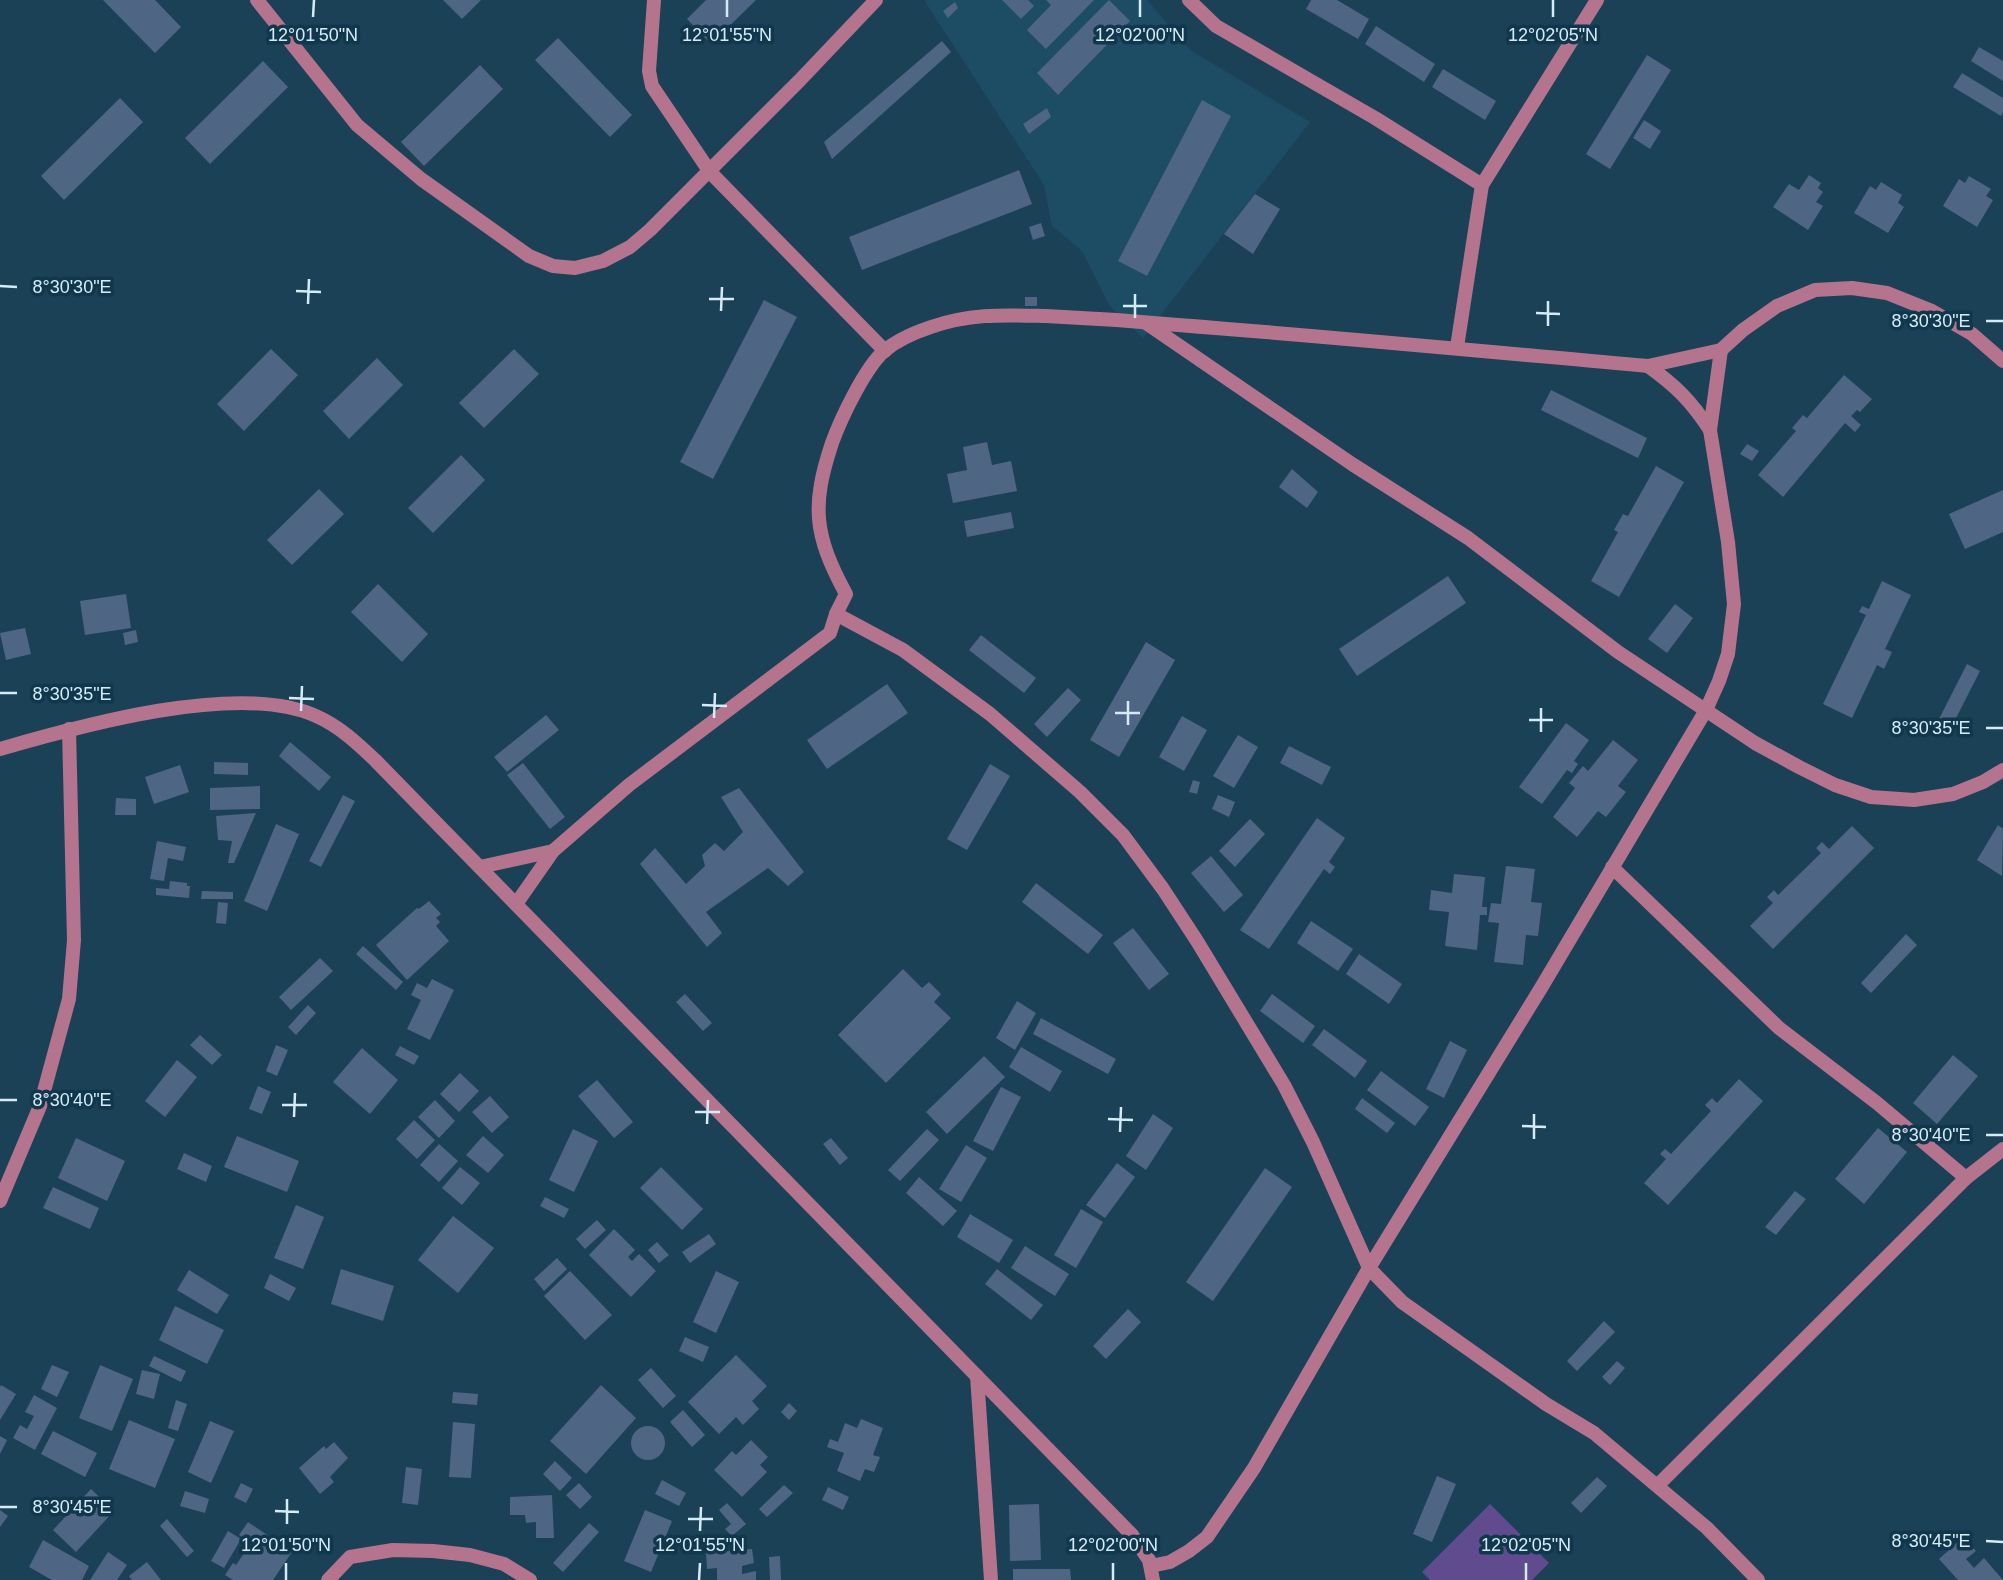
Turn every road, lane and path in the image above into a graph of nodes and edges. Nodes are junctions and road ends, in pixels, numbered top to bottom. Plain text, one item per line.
1 (257, 0) edge
2 (654, 0) edge
3 (876, 0) edge
4 (1189, 0) edge
5 (1597, 0) edge
6 (710, 172) junction
7 (1482, 185) junction
8 (1146, 322) junction
9 (1457, 347) junction
10 (885, 351) junction
11 (1721, 351) junction
12 (2003, 361) edge
13 (1648, 366) junction
14 (1710, 430) junction
15 (836, 614) junction
16 (1706, 710) junction
17 (69, 729) junction
18 (0, 748) edge
19 (2003, 770) edge
20 (553, 850) junction
21 (480, 867) junction
22 (1612, 867) junction
23 (516, 904) junction
24 (2003, 1149) edge
25 (1966, 1178) junction
26 (0, 1201) edge
27 (1369, 1268) junction
28 (977, 1376) junction
29 (1658, 1485) junction
30 (1152, 1573) edge
31 (328, 1580) edge
32 (530, 1580) edge
33 (991, 1580) edge
34 (1758, 1580) edge

1 - 6 street
2 - 6 street
3 - 6 street
4 - 7 street
5 - 7 street
6 - 10 street
7 - 9 street
8 - 9 street
8 - 10 street
8 - 16 street
9 - 13 street
10 - 15 street
11 - 12 street
11 - 13 street
11 - 14 street
13 - 14 street
14 - 16 street
15 - 20 street
15 - 27 street
16 - 19 street
16 - 22 street
17 - 18 street
17 - 21 street
17 - 26 street
20 - 21 street
20 - 23 street
21 - 23 street
22 - 25 street
22 - 27 street
23 - 28 street
24 - 25 street
25 - 29 street
27 - 29 street
27 - 30 street
28 - 30 street
28 - 33 street
29 - 34 street
31 - 32 street

